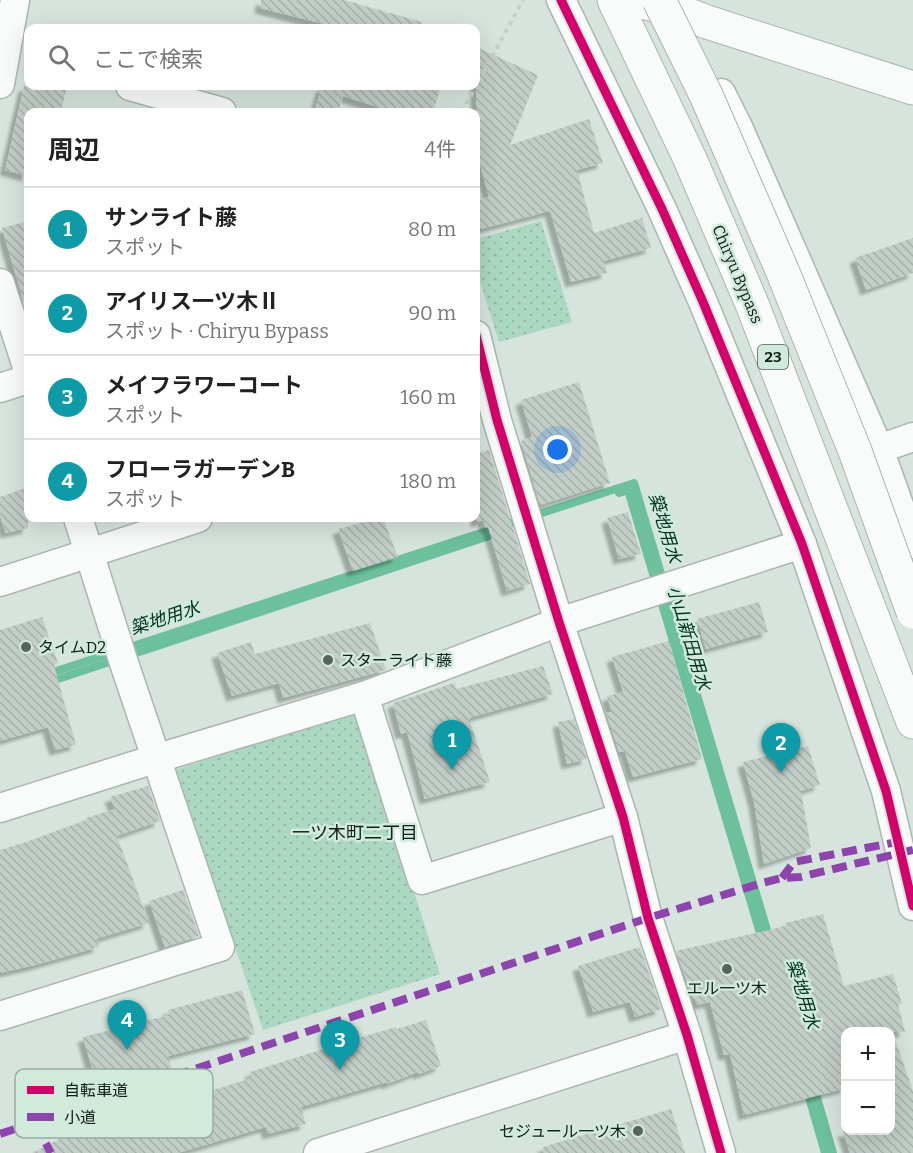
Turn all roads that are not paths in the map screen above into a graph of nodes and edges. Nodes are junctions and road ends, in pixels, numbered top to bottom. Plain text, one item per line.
1 (15, 0) edge
2 (561, 0) edge
3 (614, 0) edge
4 (634, 0) edge
5 (672, 4) edge
6 (11, 51) edge
7 (0, 84) edge
8 (913, 88) edge
9 (144, 90) edge
10 (208, 108) edge
11 (0, 283) edge
12 (24, 358) edge
13 (480, 370) edge
14 (24, 380) edge
15 (0, 388) edge
16 (486, 423) edge
17 (913, 436) edge
18 (879, 449) junction
19 (79, 522) edge
20 (186, 522) edge
21 (802, 544) junction
22 (913, 544) edge
23 (89, 553) junction
24 (0, 582) edge
25 (913, 612) edge
26 (559, 622) junction
27 (364, 696) junction
28 (913, 722) edge
29 (158, 758) junction
30 (0, 808) edge
31 (623, 817) junction
32 (913, 906) edge
33 (0, 1016) edge
34 (687, 1035) junction
35 (318, 1153) edge
36 (721, 1153) edge

1 - 6 street
2 - 21 street
3 - 28 main road, Chiryu Bypass / 23
4 - 5 main road
5 - 8 main road
5 - 18 street
5 - 25 main road, 23, bridge
6 - 7 street
9 - 10 street
11 - 12 street
13 - 16 street
14 - 15 street
16 - 26 street
17 - 18 street
18 - 22 street
19 - 23 street
20 - 23 street
21 - 26 street
21 - 32 street
23 - 24 street
23 - 29 street
26 - 27 street
26 - 31 street
27 - 29 street
27 - 31 street
29 - 30 street
29 - 33 street
31 - 34 street
34 - 35 street
34 - 36 street

